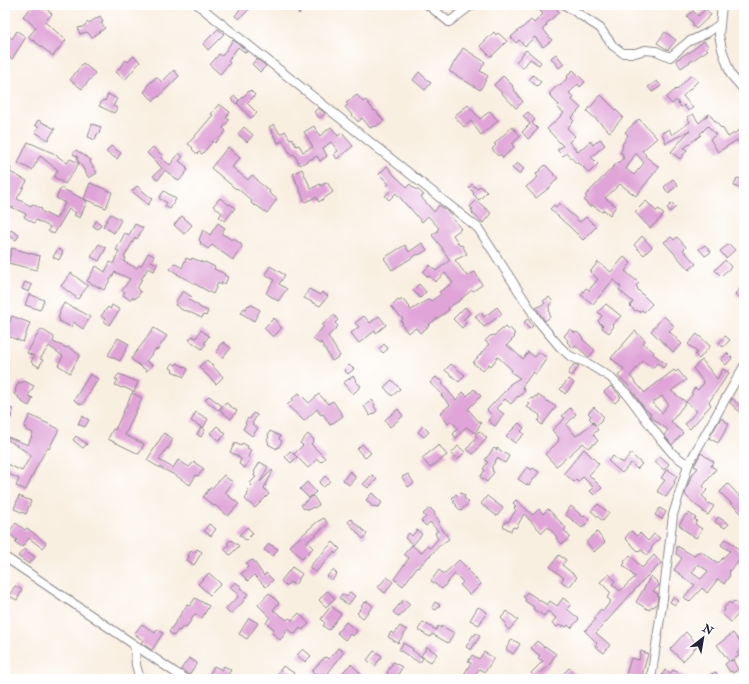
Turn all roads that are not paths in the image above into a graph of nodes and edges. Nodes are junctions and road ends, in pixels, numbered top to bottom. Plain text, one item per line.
1 (198, 5) edge
2 (428, 5) edge
3 (473, 5) edge
4 (565, 5) edge
5 (722, 5) edge
6 (720, 24) junction
7 (744, 90) edge
8 (744, 366) edge
9 (688, 465) junction
10 (5, 557) edge
11 (133, 644) junction
12 (140, 679) edge
13 (186, 679) edge
14 (651, 679) edge

1 - 9 street
2 - 3 street
4 - 6 street
5 - 6 street
6 - 7 street
8 - 9 street
9 - 14 street
10 - 11 street
11 - 12 street
11 - 13 street

